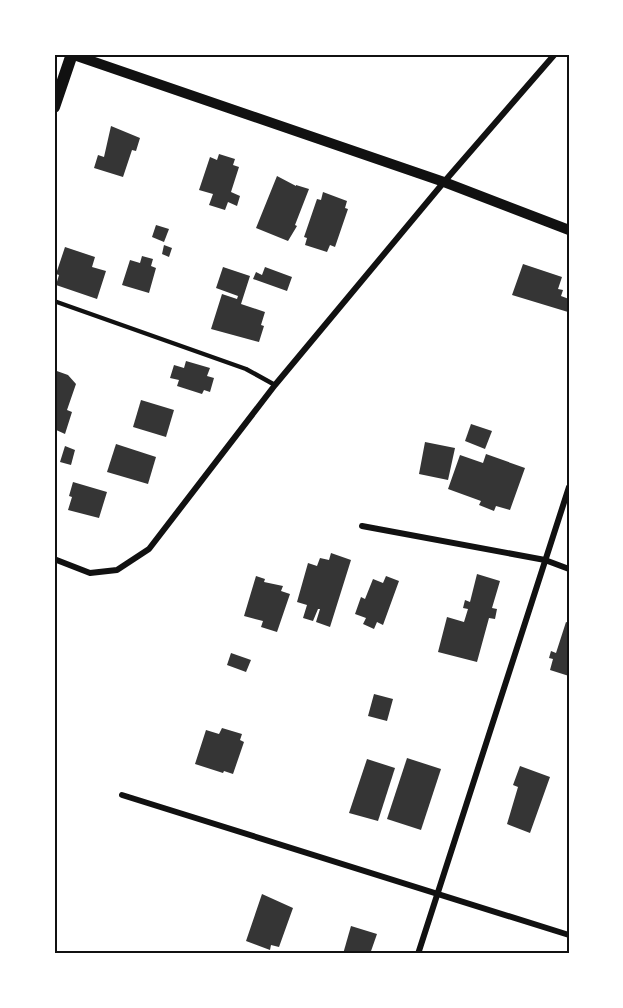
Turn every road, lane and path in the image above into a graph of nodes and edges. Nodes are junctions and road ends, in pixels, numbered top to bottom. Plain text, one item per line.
1 (72, 54) edge
2 (555, 54) edge
3 (54, 107) edge
4 (444, 182) junction
5 (569, 230) edge
6 (54, 301) edge
7 (275, 386) junction
8 (569, 487) edge
9 (362, 526) dead end
10 (54, 560) edge
11 (545, 560) junction
12 (569, 569) edge
13 (122, 795) dead end
14 (437, 893) junction
15 (569, 935) edge
16 (418, 954) edge

1 - 3 main road
1 - 4 street
2 - 4 street
4 - 5 street
4 - 7 street
6 - 7 lane
7 - 10 street
8 - 11 street
9 - 11 street
11 - 12 street
11 - 14 street
13 - 14 street
14 - 15 street
14 - 16 street

